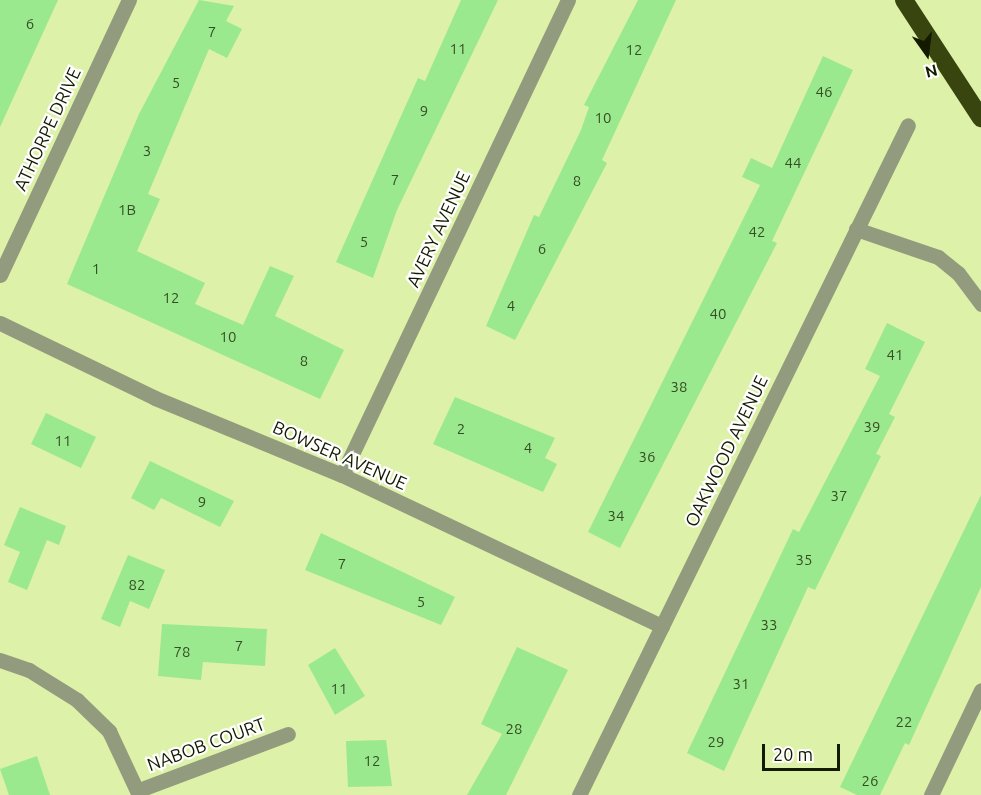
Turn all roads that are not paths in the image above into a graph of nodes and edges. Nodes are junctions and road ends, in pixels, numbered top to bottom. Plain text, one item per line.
1 (129, 0) edge
2 (568, 0) edge
3 (904, 0) edge
4 (981, 118) edge
5 (908, 125) dead end
6 (856, 229) junction
7 (0, 275) edge
8 (981, 304) edge
9 (0, 323) edge
10 (342, 475) junction
11 (662, 626) junction
12 (0, 660) edge
13 (981, 690) edge
14 (288, 734) dead end
15 (139, 793) edge
16 (579, 795) edge
17 (931, 795) edge

1 - 7 street, ATHORPE DRIVE
2 - 10 street, AVERY AVENUE
3 - 4 highway
5 - 6 street, OAKWOOD AVENUE
6 - 8 street
6 - 11 street, OAKWOOD AVENUE
9 - 10 street, BOWSER AVENUE
10 - 11 street, BOWSER AVENUE
11 - 16 street, OAKWOOD AVENUE
12 - 15 street
13 - 17 street
14 - 15 street, NABOB COURT

